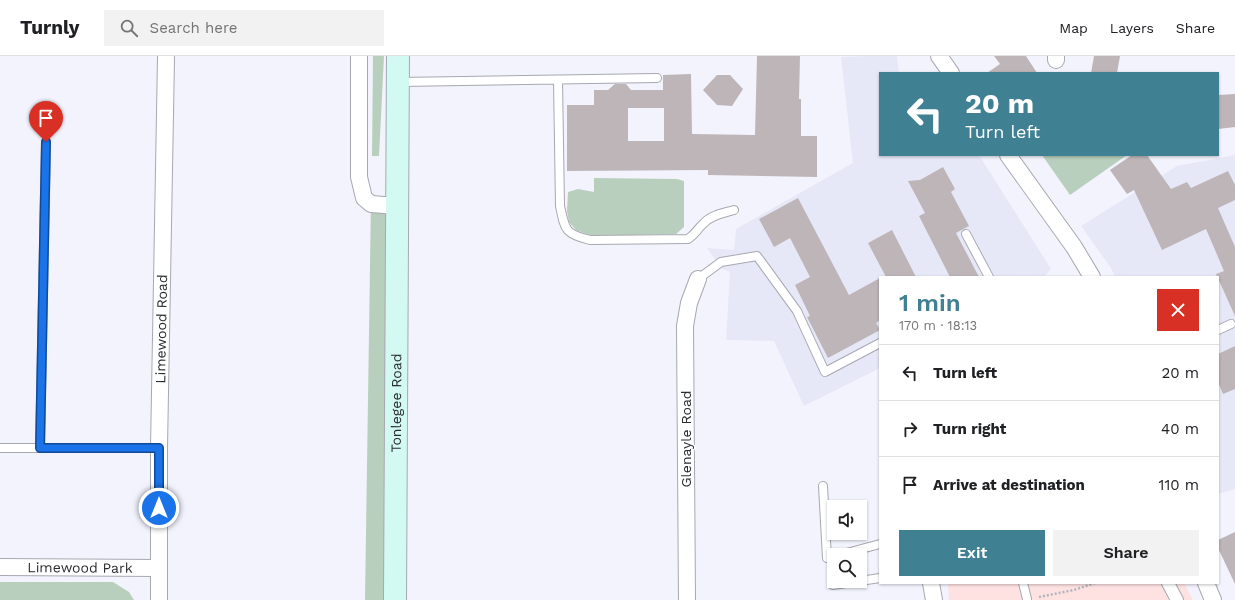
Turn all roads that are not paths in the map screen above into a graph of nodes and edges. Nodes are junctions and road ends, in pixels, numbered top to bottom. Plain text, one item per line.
1 (359, 56) edge
2 (398, 56) edge
3 (939, 56) edge
4 (166, 58) dead end
5 (950, 72) edge
6 (657, 78) dead end
7 (558, 80) junction
8 (398, 82) junction
9 (46, 142) dead end
10 (1009, 156) edge
11 (397, 206) junction
12 (734, 210) dead end
13 (966, 234) dead end
14 (988, 276) edge
15 (1091, 276) edge
16 (698, 280) joint
17 (1231, 324) dead end
18 (1219, 330) edge
19 (879, 344) edge
20 (0, 448) edge
21 (40, 448) junction
22 (159, 448) junction
23 (823, 486) dead end
24 (879, 544) edge
25 (865, 548) edge
26 (827, 558) edge
27 (0, 567) edge
28 (159, 568) junction
29 (879, 578) edge
30 (867, 580) edge
31 (931, 584) edge
32 (1023, 584) edge
33 (1169, 584) edge
34 (1206, 584) edge
35 (1027, 599) road end
36 (159, 600) edge
37 (395, 600) edge
38 (687, 600) edge
39 (934, 600) edge
40 (1177, 600) edge
41 (1213, 600) edge

1 - 11 street
2 - 8 main road, Tonlegee Road
3 - 5 street
4 - 22 street, Limewood Road
6 - 7 lane
7 - 8 lane
7 - 12 lane
8 - 11 main road, Tonlegee Road
9 - 21 lane
10 - 15 street
11 - 37 main road, Tonlegee Road
13 - 14 lane
16 - 19 lane
16 - 38 street, Glenayle Road
17 - 18 lane
20 - 21 lane
21 - 22 lane
22 - 28 street, Limewood Road
23 - 26 lane
24 - 25 lane
27 - 28 street, Limewood Park
28 - 36 street, Limewood Road
29 - 30 lane
31 - 39 street
32 - 35 lane
33 - 40 street
34 - 41 street

